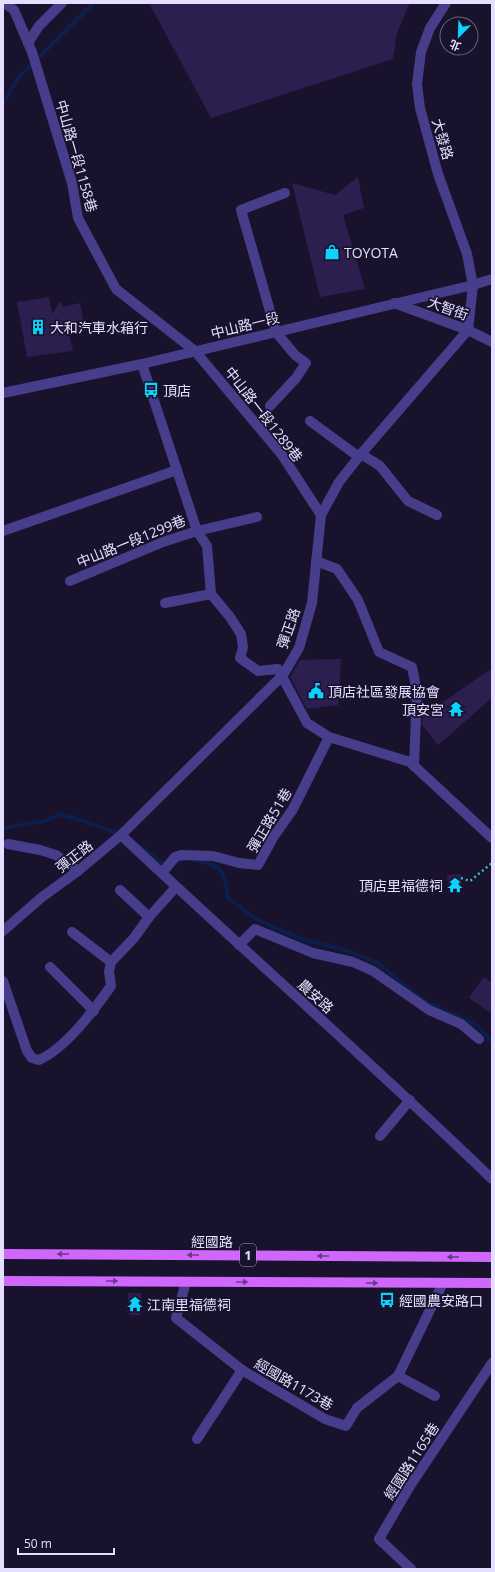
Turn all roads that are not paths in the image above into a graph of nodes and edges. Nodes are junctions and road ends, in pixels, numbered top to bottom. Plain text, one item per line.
1 (4, 3) edge
2 (62, 3) edge
3 (446, 3) edge
4 (15, 7) edge
5 (28, 43) junction
6 (285, 193) dead end
7 (492, 279) edge
8 (473, 285) junction
9 (393, 303) junction
10 (468, 330) junction
11 (276, 332) junction
12 (492, 342) edge
13 (195, 351) junction
14 (142, 364) junction
15 (3, 393) edge
16 (270, 406) dead end
17 (310, 421) dead end
18 (360, 455) junction
19 (177, 470) junction
20 (321, 515) junction
21 (437, 515) dead end
22 (257, 517) dead end
23 (3, 531) edge
24 (197, 531) junction
25 (316, 561) junction
26 (70, 581) dead end
27 (211, 594) junction
28 (165, 603) dead end
29 (283, 675) junction
30 (329, 737) junction
31 (414, 766) junction
32 (121, 835) junction
33 (492, 838) edge
34 (8, 844) dead end
35 (78, 871) junction
36 (162, 873) junction
37 (176, 887) junction
38 (120, 890) dead end
39 (149, 917) junction
40 (3, 931) edge
41 (72, 932) dead end
42 (239, 945) junction
43 (111, 962) junction
44 (50, 967) dead end
45 (3, 981) edge
46 (94, 1010) junction
47 (479, 1039) dead end
48 (410, 1100) junction
49 (380, 1136) dead end
50 (492, 1179) edge
51 (3, 1254) edge
52 (492, 1257) edge
53 (3, 1281) edge
54 (186, 1282) junction
55 (442, 1283) junction
56 (492, 1283) edge
57 (492, 1363) edge
58 (242, 1370) junction
59 (398, 1376) junction
60 (435, 1396) dead end
61 (197, 1439) dead end
62 (412, 1569) edge

1 - 4 street, 中山路一段1158巷
2 - 5 street
3 - 8 street, 大發路
4 - 5 street, 中山路一段1158巷
5 - 13 street, 中山路一段1158巷
6 - 11 street
7 - 8 street, 中山路一段
8 - 9 street, 中山路一段
8 - 10 street
9 - 10 street, 大智街
9 - 11 street, 中山路一段
10 - 12 street, 大智街
10 - 18 street, 彈正路
11 - 13 street, 中山路一段
11 - 16 street
13 - 14 street, 中山路一段
13 - 20 street, 中山路一段1289巷
14 - 15 street, 中山路一段
14 - 19 street, 中山路一段1299巷
17 - 18 street
18 - 20 street, 彈正路
18 - 21 street
19 - 23 street
19 - 24 street, 中山路一段1299巷
20 - 25 street, 彈正路
22 - 24 street
24 - 26 street, 中山路一段1299巷
24 - 27 street
25 - 29 street, 彈正路
25 - 31 street
27 - 28 street
27 - 29 street
29 - 30 street
29 - 32 street, 彈正路
30 - 31 street
30 - 36 street, 彈正路51巷
31 - 33 street
32 - 35 street, 彈正路
32 - 36 street, 農安路
34 - 35 street
35 - 40 street, 彈正路
36 - 37 street, 農安路
37 - 39 street
37 - 42 street, 農安路
38 - 39 street
39 - 43 street
41 - 43 street
42 - 47 street
42 - 48 street, 農安路
43 - 46 street
44 - 46 street
45 - 46 street
48 - 49 street
48 - 50 street, 農安路
52 -> 51 main road, 經國路 / 1
53 -> 54 main road, 1
54 -> 55 main road, 1
54 - 58 street
55 - 56 main road, 1
55 - 59 street, 經國路1173巷
57 - 62 street, 經國路1165巷
58 - 59 street, 經國路1173巷
58 - 61 street
59 - 60 street

